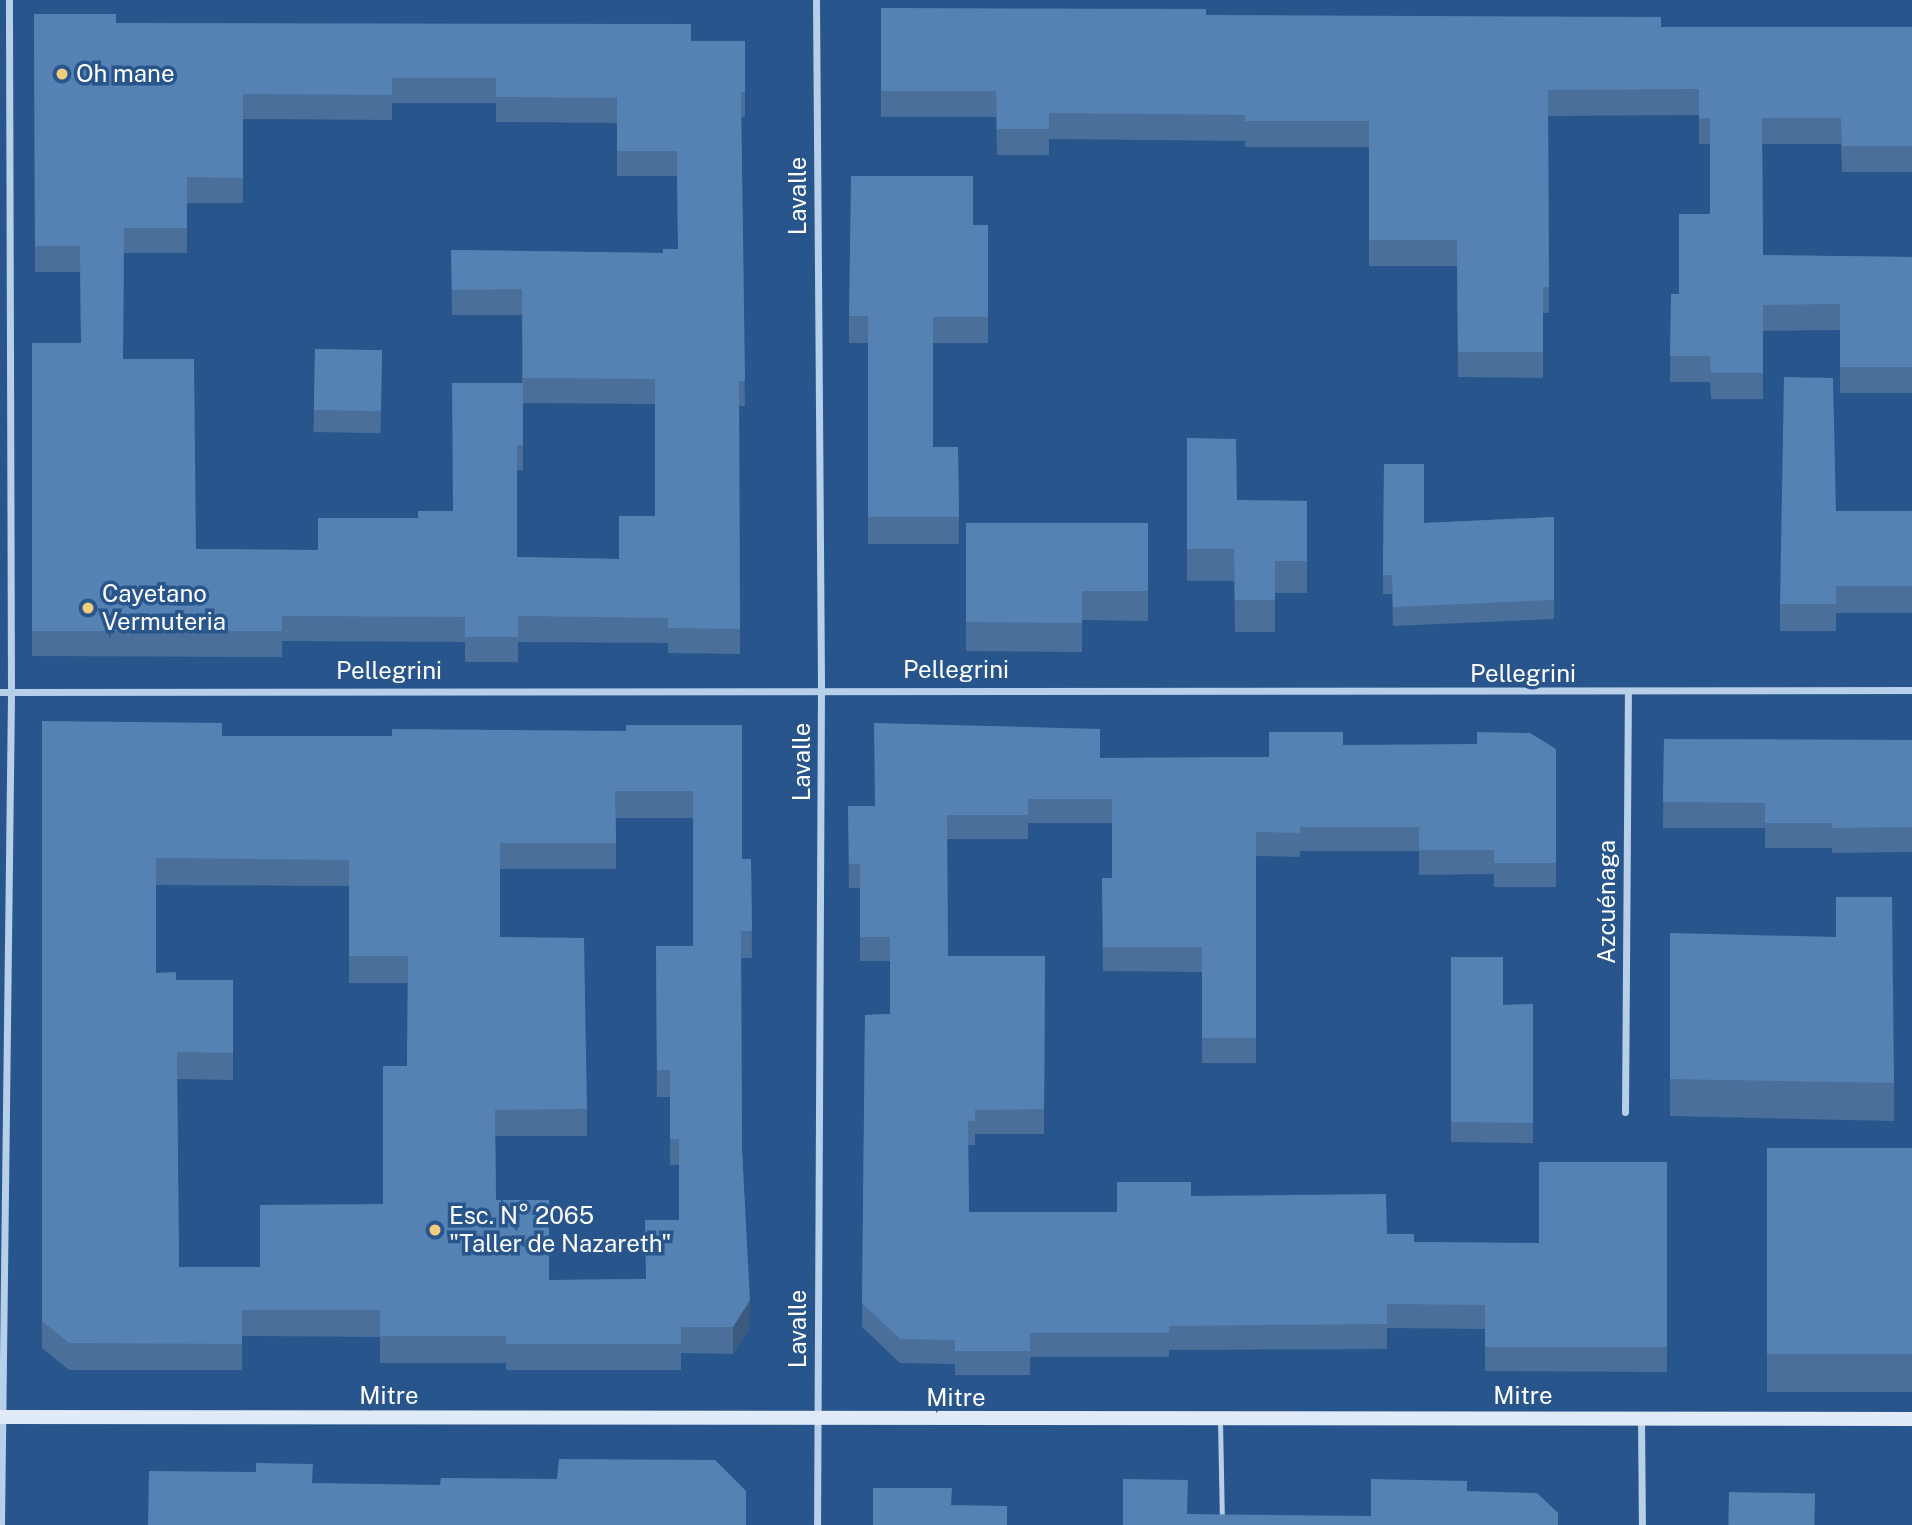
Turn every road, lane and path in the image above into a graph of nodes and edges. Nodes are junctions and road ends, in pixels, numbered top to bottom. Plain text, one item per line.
1 (9, 0) edge
2 (816, 0) edge
3 (821, 688) junction
4 (1912, 690) edge
5 (0, 691) edge
6 (11, 691) junction
7 (1628, 694) junction
8 (1625, 1112) dead end
9 (0, 1417) edge
10 (1642, 1418) junction
11 (1912, 1419) edge
12 (1220, 1420) junction
13 (816, 1421) junction
14 (1, 1525) edge
15 (817, 1525) edge
16 (1222, 1525) edge
17 (1642, 1525) edge

1 - 6 street
2 - 3 street, Lavalle
3 - 6 street, Pellegrini
3 - 7 street, Pellegrini
3 - 13 street, Lavalle
4 - 7 street, Pellegrini
5 - 6 street, Pellegrini
6 - 9 street
7 - 8 street, Azcuénaga
9 - 13 street, Mitre
9 - 14 street
10 - 11 street, Mitre
10 - 12 street, Mitre
10 - 17 street
12 - 13 street, Mitre
12 - 16 lane
13 - 15 street, Lavalle

